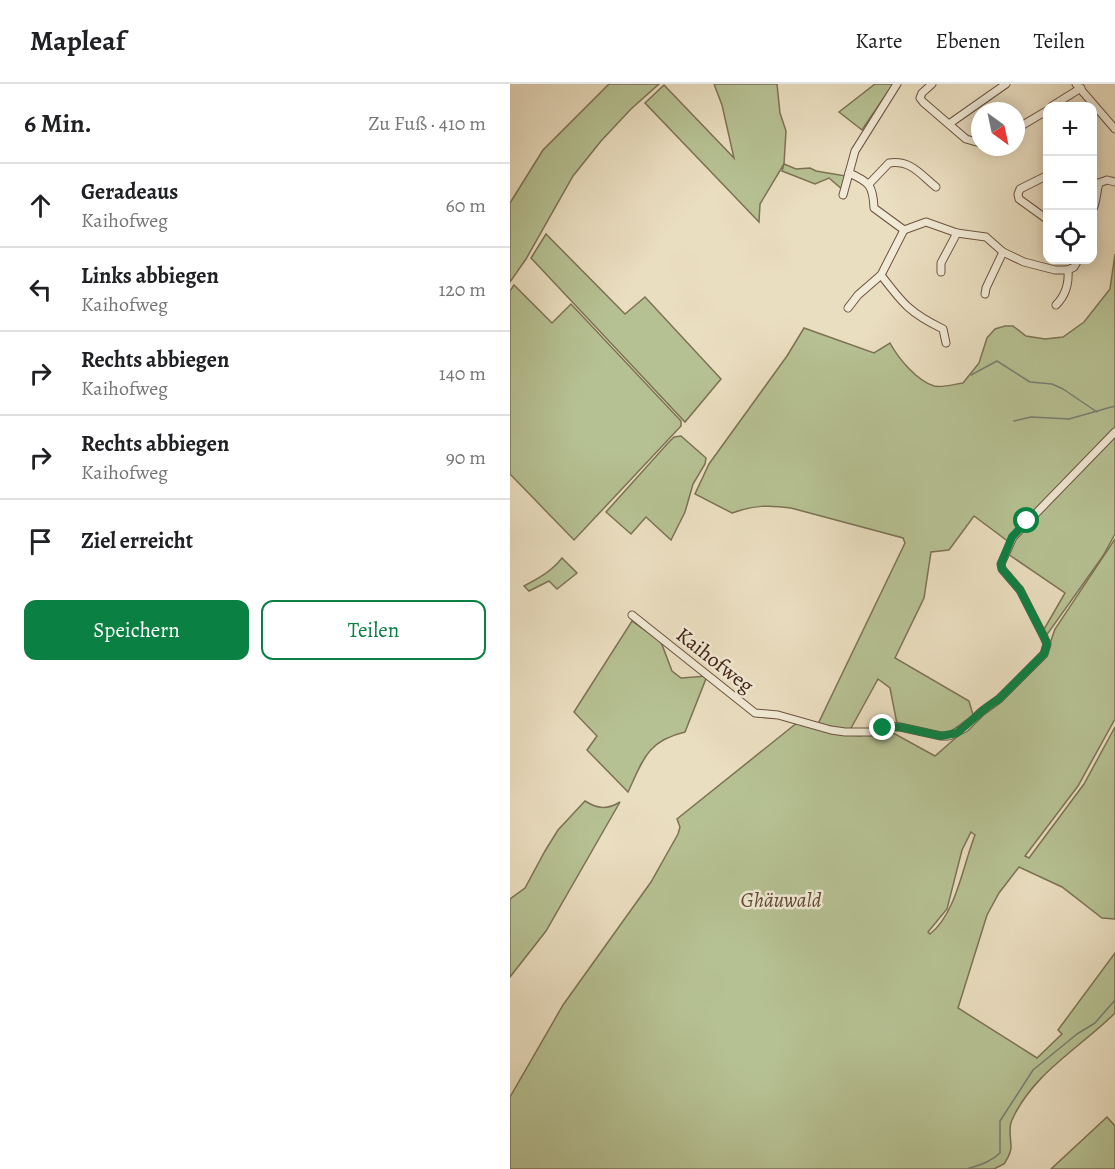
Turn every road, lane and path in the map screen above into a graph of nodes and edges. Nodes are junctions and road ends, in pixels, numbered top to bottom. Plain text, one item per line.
1 (897, 84) edge
2 (932, 84) edge
3 (1006, 84) edge
4 (1078, 86) edge
5 (1057, 102) edge
6 (1043, 112) edge
7 (1025, 123) edge
8 (949, 124) junction
9 (1115, 129) edge
10 (971, 140) edge
11 (849, 173) junction
12 (1043, 178) edge
13 (1115, 182) edge
14 (869, 184) junction
15 (1097, 184) edge
16 (936, 187) dead end
17 (843, 195) dead end
18 (1043, 217) edge
19 (904, 230) junction
20 (957, 233) junction
21 (1003, 252) junction
22 (1076, 264) edge
23 (1068, 270) junction
24 (940, 272) dead end
25 (881, 276) junction
26 (985, 294) dead end
27 (1056, 305) dead end
28 (848, 308) dead end
29 (946, 343) dead end
30 (1115, 432) edge
31 (632, 615) dead end

1 - 11 street
2 - 8 street
3 - 8 street
4 - 5 street
4 - 9 street
6 - 7 street
8 - 10 street
11 - 14 street
11 - 17 street
12 - 18 street
13 - 15 street
14 - 16 street
14 - 19 street
19 - 20 street
19 - 25 street
20 - 21 street
20 - 24 street
21 - 23 street
21 - 26 street
22 - 23 street
23 - 27 street
25 - 28 street
25 - 29 street
30 - 31 street, Kaihofweg

